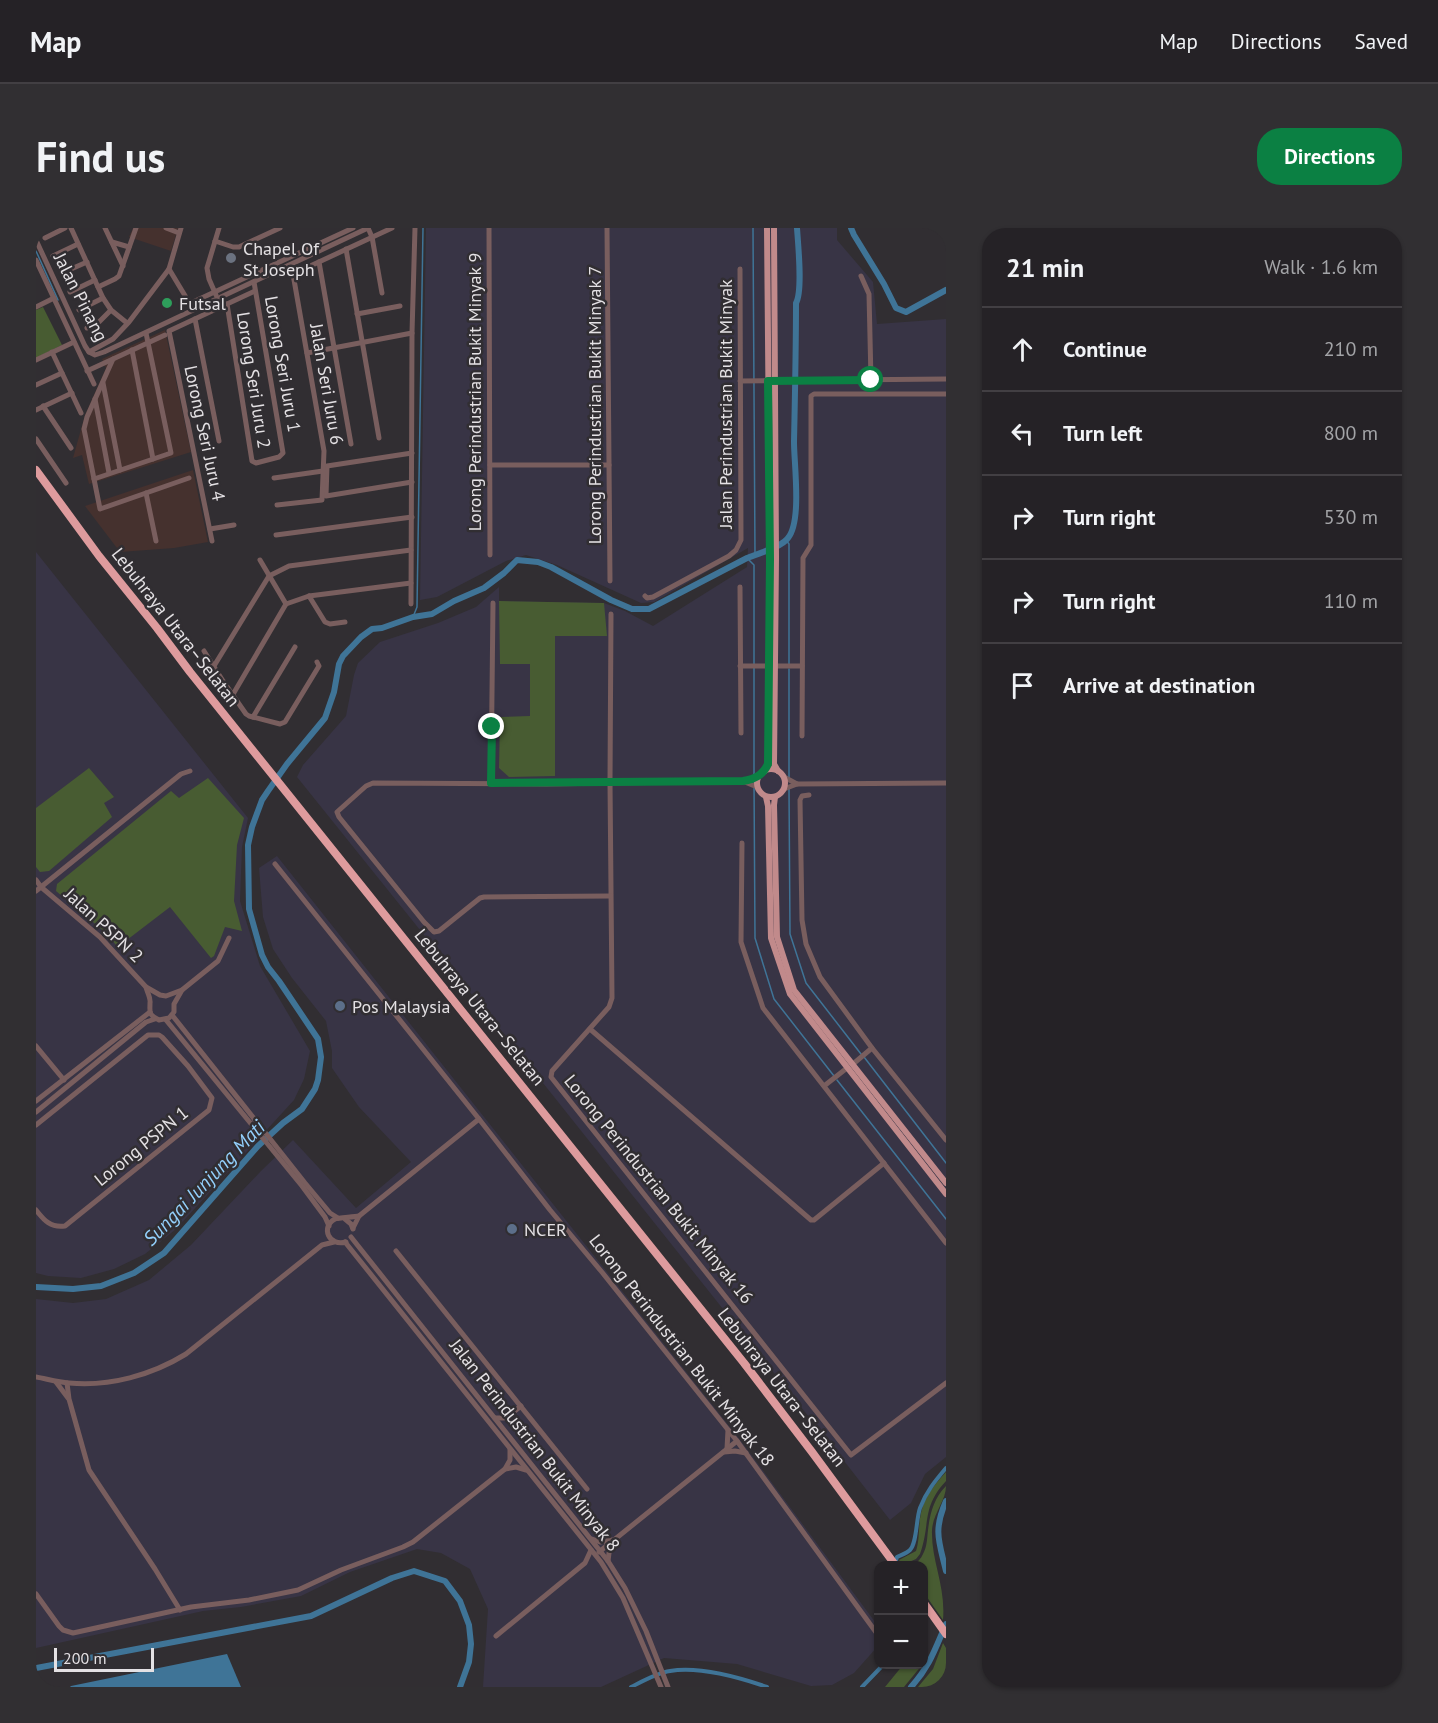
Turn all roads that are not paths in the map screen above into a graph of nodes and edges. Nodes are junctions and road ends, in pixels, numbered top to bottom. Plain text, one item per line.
1 (65, 228) edge
2 (71, 228) edge
3 (105, 228) edge
4 (136, 228) edge
5 (166, 228) edge
6 (219, 228) edge
7 (280, 228) edge
8 (352, 228) edge
9 (368, 228) edge
10 (392, 228) edge
11 (415, 228) edge
12 (489, 228) edge
13 (608, 228) edge
14 (767, 228) edge
15 (775, 228) edge
16 (180, 230) edge
17 (372, 237) junction
18 (45, 238) dead end
19 (215, 241) junction
20 (112, 242) junction
21 (37, 244) edge
22 (78, 244) junction
23 (129, 247) junction
24 (346, 249) junction
25 (53, 256) dead end
26 (36, 260) edge
27 (319, 261) junction
28 (87, 262) junction
29 (123, 266) junction
30 (288, 266) junction
31 (169, 269) junction
32 (740, 269) dead end
33 (62, 273) dead end
34 (293, 274) junction
35 (861, 276) dead end
36 (95, 280) junction
37 (254, 282) junction
38 (98, 287) junction
39 (255, 291) junction
40 (70, 292) dead end
41 (215, 292) junction
42 (381, 293) dead end
43 (54, 298) junction
44 (103, 298) junction
45 (218, 299) junction
46 (227, 304) junction
47 (400, 306) dead end
48 (36, 307) edge
49 (79, 310) dead end
50 (111, 310) junction
51 (357, 314) junction
52 (195, 319) junction
53 (127, 323) junction
54 (87, 328) dead end
55 (146, 333) junction
56 (167, 333) junction
57 (412, 333) junction
58 (74, 342) junction
59 (148, 343) junction
60 (362, 343) junction
61 (335, 348) junction
62 (132, 350) junction
63 (52, 352) junction
64 (89, 352) junction
65 (307, 353) junction
66 (112, 359) junction
67 (36, 360) edge
68 (104, 364) junction
69 (108, 370) junction
70 (87, 371) junction
71 (62, 373) junction
72 (852, 380) junction
73 (871, 380) junction
74 (913, 380) junction
75 (946, 380) edge
76 (103, 381) junction
77 (740, 381) junction
78 (772, 381) junction
79 (93, 384) dead end
80 (36, 385) edge
81 (72, 393) junction
82 (853, 394) junction
83 (913, 394) junction
84 (946, 394) edge
85 (95, 399) junction
86 (43, 406) junction
87 (36, 410) edge
88 (81, 413) dead end
89 (379, 438) dead end
90 (36, 439) edge
91 (219, 441) dead end
92 (351, 444) dead end
93 (71, 448) dead end
94 (412, 453) junction
95 (153, 459) junction
96 (252, 461) joint
97 (490, 465) junction
98 (609, 465) junction
99 (325, 469) junction
100 (36, 470) edge
101 (120, 470) junction
102 (110, 473) junction
103 (189, 478) dead end
104 (274, 478) dead end
105 (36, 479) edge
106 (94, 479) junction
107 (412, 482) junction
108 (66, 483) dead end
109 (146, 493) junction
110 (324, 498) junction
111 (277, 505) dead end
112 (412, 516) junction
113 (234, 525) dead end
114 (210, 529) junction
115 (276, 535) dead end
116 (156, 541) dead end
117 (212, 541) dead end
118 (411, 550) junction
119 (490, 555) dead end
120 (260, 560) dead end
121 (269, 576) junction
122 (610, 581) dead end
123 (411, 582) junction
124 (740, 587) dead end
125 (309, 596) junction
126 (645, 596) dead end
127 (493, 603) dead end
128 (286, 604) junction
129 (411, 604) dead end
130 (611, 614) dead end
131 (345, 622) dead end
132 (295, 647) dead end
133 (204, 651) dead end
134 (317, 662) dead end
135 (214, 666) junction
136 (740, 666) junction
137 (771, 666) junction
138 (802, 666) junction
139 (232, 696) junction
140 (253, 717) junction
141 (741, 733) dead end
142 (802, 736) dead end
143 (190, 771) dead end
144 (765, 771) junction
145 (778, 771) junction
146 (269, 775) junction
147 (610, 782) junction
148 (755, 782) junction
149 (491, 783) junction
150 (788, 783) junction
151 (946, 783) edge
152 (809, 795) dead end
153 (766, 797) junction
154 (775, 797) junction
155 (742, 843) dead end
156 (275, 864) dead end
157 (36, 880) edge
158 (39, 889) edge
159 (610, 896) junction
160 (229, 938) dead end
161 (146, 987) junction
162 (182, 990) junction
163 (163, 996) junction
164 (151, 1001) junction
165 (174, 1004) junction
166 (150, 1012) junction
167 (172, 1015) junction
168 (155, 1018) junction
169 (166, 1020) junction
170 (590, 1029) junction
171 (36, 1046) edge
172 (871, 1049) junction
173 (198, 1058) junction
174 (188, 1066) junction
175 (850, 1066) junction
176 (64, 1080) junction
177 (825, 1085) junction
178 (66, 1088) junction
179 (72, 1095) junction
180 (36, 1101) edge
181 (36, 1112) edge
182 (479, 1119) junction
183 (36, 1125) edge
184 (258, 1128) junction
185 (946, 1140) edge
186 (271, 1145) junction
187 (884, 1163) junction
188 (946, 1184) edge
189 (946, 1194) edge
190 (36, 1210) edge
191 (359, 1216) junction
192 (342, 1219) junction
193 (353, 1228) junction
194 (328, 1229) junction
195 (351, 1237) junction
196 (334, 1242) junction
197 (345, 1242) junction
198 (946, 1243) edge
199 (322, 1245) junction
200 (396, 1251) dead end
201 (36, 1377) edge
202 (55, 1381) junction
203 (67, 1383) junction
204 (946, 1383) edge
205 (79, 1384) junction
206 (69, 1400) junction
207 (521, 1406) junction
208 (495, 1418) junction
209 (506, 1418) junction
210 (728, 1430) junction
211 (505, 1431) junction
212 (737, 1441) junction
213 (510, 1449) junction
214 (725, 1451) junction
215 (746, 1453) junction
216 (505, 1469) junction
217 (526, 1470) junction
218 (587, 1489) dead end
219 (589, 1537) junction
220 (614, 1540) junction
221 (881, 1549) junction
222 (591, 1550) junction
223 (597, 1553) junction
224 (608, 1561) junction
225 (887, 1561) edge
226 (892, 1561) edge
227 (601, 1562) junction
228 (585, 1563) junction
229 (36, 1594) edge
230 (173, 1598) junction
231 (191, 1607) junction
232 (928, 1609) edge
233 (180, 1610) junction
234 (167, 1612) junction
235 (926, 1615) edge
236 (874, 1628) edge
237 (946, 1634) edge
238 (496, 1636) dead end
239 (946, 1643) edge
240 (661, 1687) edge
241 (668, 1687) edge

1 - 18 street
2 - 22 street
3 - 20 street
4 - 23 street
5 - 16 street
6 - 19 street
7 - 19 street
8 - 41 street
9 - 17 street
9 - 30 street, Jalan Pinang
10 - 17 street
11 - 57 street
12 - 97 street, Lorong Perindustrian Bukit Minyak 9
13 - 98 street, Lorong Perindustrian Bukit Minyak 7
14 - 78 main road
15 - 78 main road
16 - 31 street
17 - 24 street
17 - 42 street
19 - 41 street
20 - 23 street
20 - 29 street
21 - 64 street, Jalan Pinang
22 - 25 street
22 - 28 street
23 - 29 street
24 - 27 street
24 - 51 street
26 - 43 street, Jalan Pinang
27 - 34 street
27 - 61 street
28 - 33 street
28 - 36 street
29 - 38 street
30 - 34 street
30 - 37 street, Jalan Pinang
31 - 41 street
31 - 53 street
32 - 77 street, Jalan Perindustrian Bukit Minyak
34 - 65 street, Jalan Seri Juru 6
35 - 73 street
36 - 38 street
36 - 40 street
37 - 39 street, Lorong Seri Juru 1
37 - 45 street, Jalan Pinang
38 - 44 street
39 - 46 street
39 - 96 street, Lorong Seri Juru 1
41 - 45 street
43 - 48 street
43 - 58 street, Jalan Pinang
44 - 49 street
44 - 50 street
45 - 55 street, Jalan Pinang
46 - 52 street
46 - 96 street, Lorong Seri Juru 2
47 - 51 street
50 - 53 street
50 - 54 street
51 - 60 street
52 - 56 street
52 - 91 street
53 - 64 street
55 - 59 street
55 - 64 street, Jalan Pinang
56 - 59 street
56 - 114 street, Lorong Seri Juru 4
57 - 60 street
57 - 94 street
58 - 63 street
58 - 70 street, Jalan Pinang
59 - 62 street
59 - 95 street
60 - 61 street
60 - 89 street
61 - 65 street
61 - 92 street
62 - 66 street
62 - 95 street
63 - 67 street
63 - 71 street
65 - 99 street, Jalan Seri Juru 6
66 - 68 street
66 - 69 street
68 - 69 street
68 - 70 street
69 - 76 street
70 - 79 street, Jalan Pinang
71 - 80 street
71 - 81 street
72 - 73 street
72 - 78 street
72 - 82 street
73 - 74 street
74 - 75 street
74 - 83 street
76 - 85 street
76 - 101 street
77 - 78 street
77 - 126 street, Jalan Perindustrian Bukit Minyak
78 - 137 main road
81 - 86 street
81 - 88 street
82 - 83 street
82 - 138 street
83 - 84 street
85 - 102 street
85 - 106 street
86 - 87 street
86 - 93 street
90 - 108 street
94 - 99 street
94 - 107 street
95 - 101 street
97 - 98 street
97 - 119 street, Lorong Perindustrian Bukit Minyak 9
98 - 122 street, Lorong Perindustrian Bukit Minyak 7
99 - 104 street
99 - 110 street, Jalan Seri Juru 6
100 - 146 highway, Lebuhraya Utara–Selatan
101 - 102 street
102 - 106 street
103 - 109 street
105 - 146 highway, Lebuhraya Utara–Selatan
106 - 109 street
107 - 110 street
107 - 112 street
109 - 116 street
110 - 111 street
112 - 115 street
112 - 118 street
113 - 114 street
114 - 117 street, Lorong Seri Juru 4
118 - 121 street
118 - 123 street
120 - 121 street
121 - 128 street
121 - 135 street
123 - 125 street
123 - 129 street
124 - 136 street
125 - 128 street
125 - 131 street
127 - 149 street
128 - 139 street
130 - 147 street, Lorong Perindustrian Bukit Minyak 16
132 - 140 street
133 - 135 street
134 - 140 street
135 - 139 street
136 - 137 street
136 - 141 street
137 - 138 street
137 - 144 main road
137 - 145 main road
138 - 142 street
139 - 140 street
143 - 158 street
144 - 145 main road
144 - 148 main road
145 - 150 main road
146 - 221 highway, Lebuhraya Utara–Selatan
147 - 148 street
147 - 149 street
147 - 159 street, Lorong Perindustrian Bukit Minyak 16
148 - 153 main road
149 - 159 street
150 - 151 street
150 - 154 main road
152 - 172 street
153 - 154 main road
153 - 175 main road
154 - 175 main road
155 - 177 street
156 - 182 street, Lorong Perindustrian Bukit Minyak 18
157 - 158 street, Jalan PSPN 2
158 - 161 street, Jalan PSPN 2
159 - 170 street, Lorong Perindustrian Bukit Minyak 16
160 - 162 street
161 - 163 street
161 - 164 street
162 - 163 street
162 - 165 street
163 - 164 street
163 - 165 street
164 - 166 street
165 - 167 street
166 - 168 street
166 - 176 street
167 - 169 street
167 - 184 street
168 - 169 street
168 - 178 street
169 - 173 street
170 - 187 street
170 - 204 street, Lorong Perindustrian Bukit Minyak 16
171 - 176 street
172 - 175 street
172 - 185 street
173 - 174 street
173 - 184 street
174 - 179 street, Lorong PSPN 1
174 - 190 street, Lorong PSPN 1
175 - 177 street
175 - 188 main road
175 - 189 main road
176 - 180 street
177 - 187 street
178 - 179 street
178 - 181 street
179 - 183 street, Lorong PSPN 1
182 - 191 street
182 - 210 street, Lorong Perindustrian Bukit Minyak 18
184 - 186 street
186 - 192 street
186 - 194 street
187 - 198 street
191 - 192 street
191 - 193 street
192 - 193 street
192 - 194 street
193 - 195 street
194 - 196 street
194 - 199 street
195 - 197 street
195 - 208 street, Jalan Perindustrian Bukit Minyak 8
196 - 197 street
196 - 199 street
197 - 213 street, Jalan Perindustrian Bukit Minyak 8
199 - 205 street
200 - 207 street
201 - 202 street
202 - 203 street
202 - 206 street
203 - 205 street
203 - 206 street
205 - 206 street
206 - 230 street
207 - 209 street
207 - 218 street
208 - 209 street
208 - 211 street, Jalan Perindustrian Bukit Minyak 8
209 - 211 street
210 - 212 street, Lorong Perindustrian Bukit Minyak 18
210 - 214 street
211 - 219 street, Jalan Perindustrian Bukit Minyak 8
212 - 214 street
212 - 215 street, Lorong Perindustrian Bukit Minyak 18
213 - 216 street
213 - 217 street, Jalan Perindustrian Bukit Minyak 8
214 - 215 street
214 - 220 street
215 - 236 street, Lorong Perindustrian Bukit Minyak 18
216 - 217 street
216 - 231 street
217 - 222 street, Jalan Perindustrian Bukit Minyak 8
219 - 220 street
219 - 223 street, Jalan Perindustrian Bukit Minyak 8
220 - 223 street
220 - 224 street
221 - 225 highway, Lebuhraya Utara–Selatan
221 - 226 highway, Lebuhraya Utara–Selatan
222 - 223 street, Jalan Perindustrian Bukit Minyak 8
222 - 228 street
223 - 224 street, Jalan Perindustrian Bukit Minyak 8
223 - 227 street, Jalan Perindustrian Bukit Minyak 8
224 - 241 street, Jalan Perindustrian Bukit Minyak 8
227 - 228 street
227 - 240 street, Jalan Perindustrian Bukit Minyak 8
228 - 238 street
229 - 234 street
230 - 231 street
230 - 233 street
230 - 234 street
231 - 233 street
232 - 237 highway
233 - 234 street
235 - 239 highway

